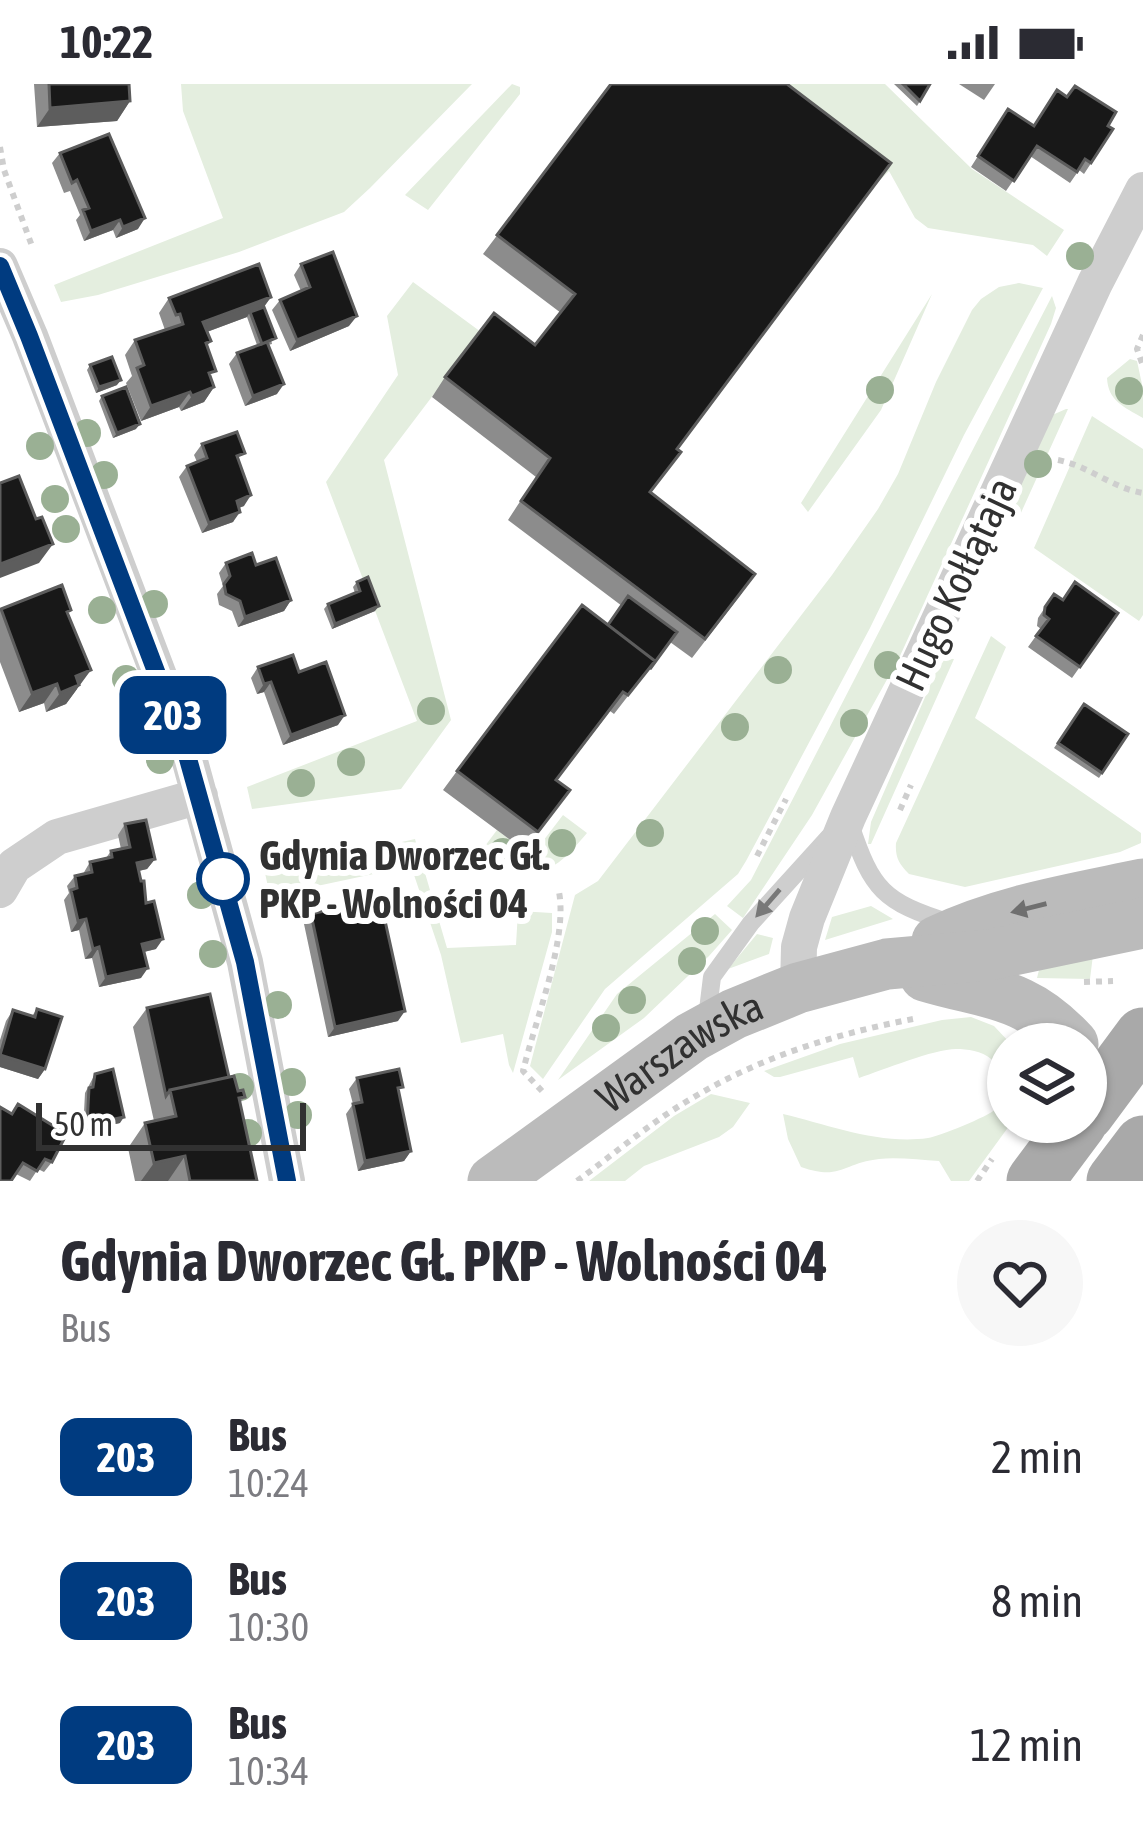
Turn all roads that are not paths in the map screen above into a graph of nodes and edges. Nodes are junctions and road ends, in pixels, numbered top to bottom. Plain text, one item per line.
1 (1143, 190) edge
2 (0, 266) edge
3 (200, 796) junction
4 (848, 817) junction
5 (1143, 884) edge
6 (0, 890) edge
7 (1143, 923) edge
8 (965, 928) junction
9 (887, 964) junction
10 (798, 988) junction
11 (1052, 1023) edge
12 (706, 1029) junction
13 (1143, 1036) edge
14 (1107, 1079) edge
15 (1060, 1143) edge
16 (1143, 1144) edge
17 (287, 1181) edge
18 (493, 1181) edge
19 (1035, 1181) edge
20 (1115, 1181) edge

1 - 4 street, Hugo Kołłątaja
2 - 3 street
3 - 6 street
3 - 17 street
4 - 8 lane
4 - 10 street, Hugo Kołłątaja
4 -> 12 lane
5 -> 8 street, Warszawska
7 - 9 street, Warszawska
8 - 9 street, Warszawska
9 - 10 street, Warszawska
9 - 11 street
10 - 12 street, Warszawska
12 - 18 street, Warszawska
13 - 14 main road
15 - 19 main road
16 - 20 main road

